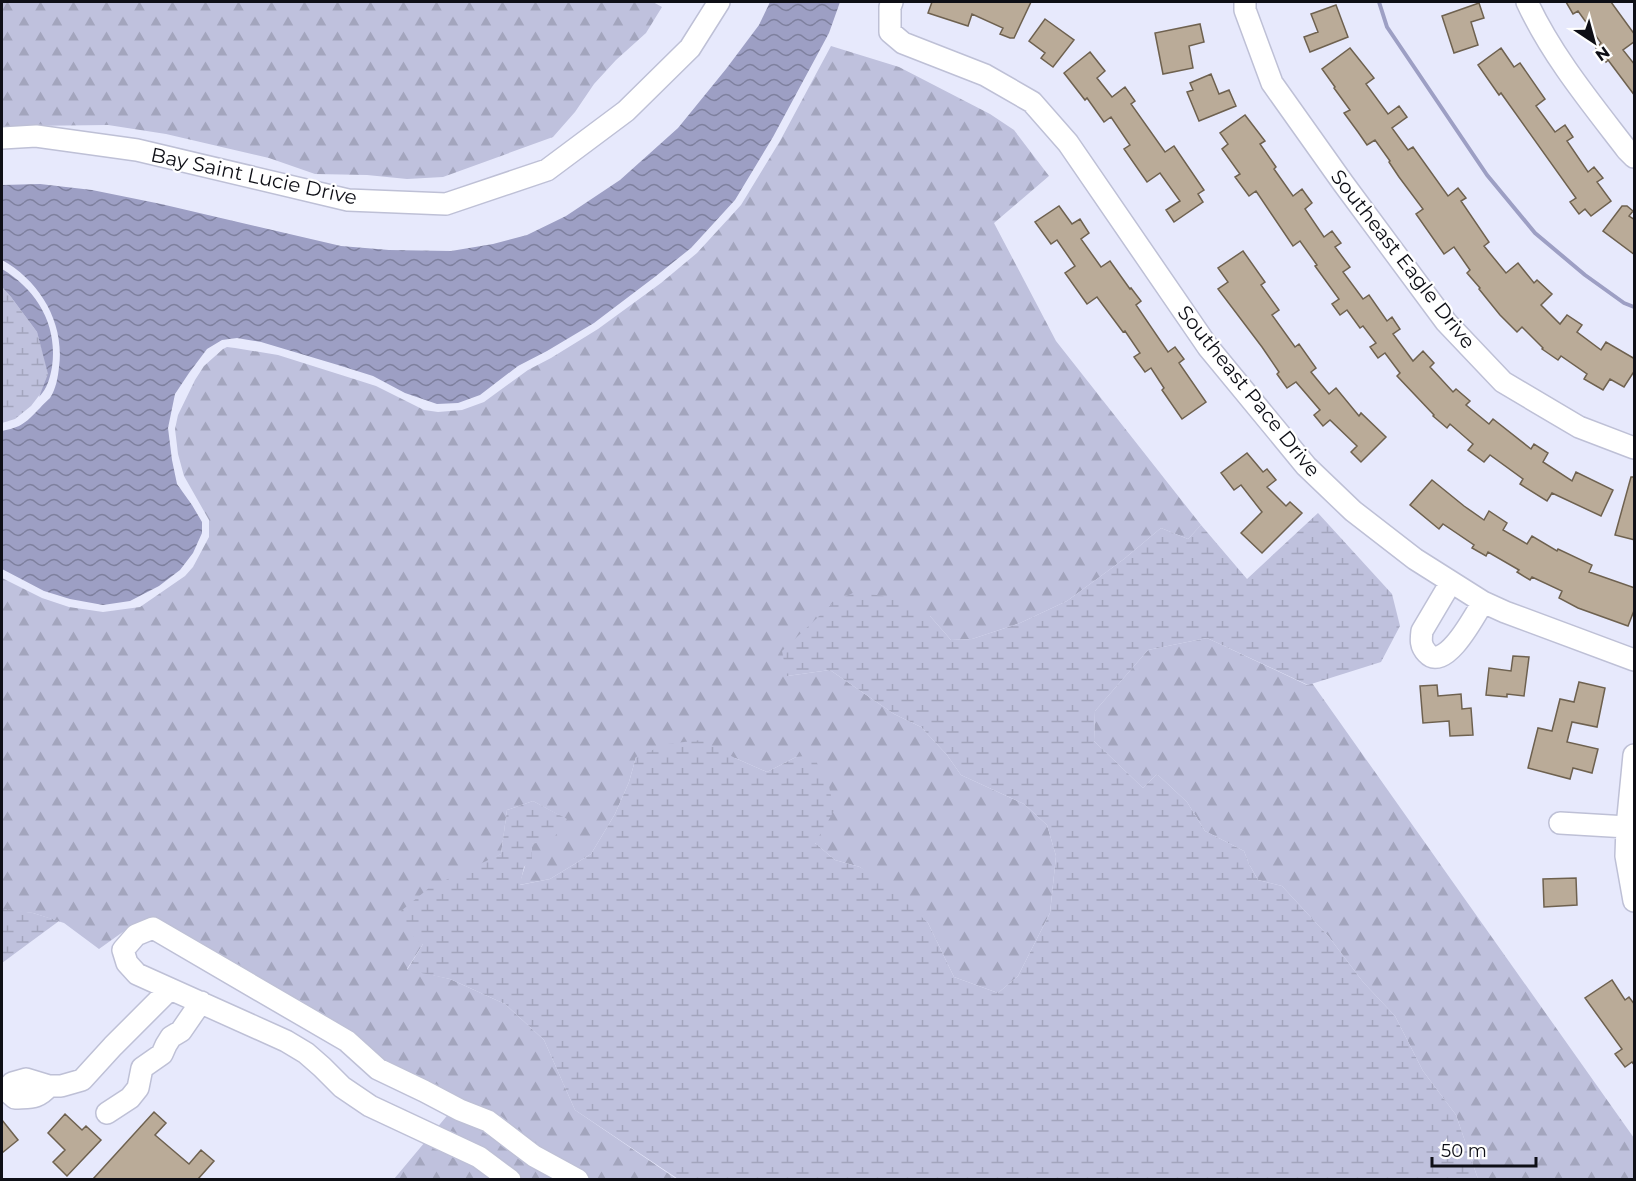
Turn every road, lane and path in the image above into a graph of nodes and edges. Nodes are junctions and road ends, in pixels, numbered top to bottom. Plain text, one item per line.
1 (719, 2) edge
2 (892, 2) edge
3 (1245, 2) edge
4 (1527, 2) edge
5 (2, 138) edge
6 (1635, 157) edge
7 (1635, 448) edge
8 (1451, 582) junction
9 (1484, 602) junction
10 (1635, 660) edge
11 (1635, 755) edge
12 (1560, 823) dead end
13 (1627, 827) junction
14 (1635, 901) edge
15 (170, 989) junction
16 (201, 1002) junction
17 (49, 1086) dead end
18 (455, 1108) junction
19 (107, 1113) dead end
20 (428, 1133) junction
21 (510, 1179) edge
22 (578, 1179) edge

1 - 5 street, Bay Saint Lucie Drive
2 - 8 street, Southeast Pace Drive
3 - 7 street, Southeast Eagle Drive
4 - 6 street
8 - 9 street, Southeast Pace Drive
8 - 9 street
9 - 10 street, Southeast Pace Drive
11 - 13 street
12 - 13 street
13 - 14 street
15 - 16 street
15 - 17 street
15 - 18 street
16 - 19 street
16 - 20 street
18 - 20 street
18 - 22 street
20 - 21 street

